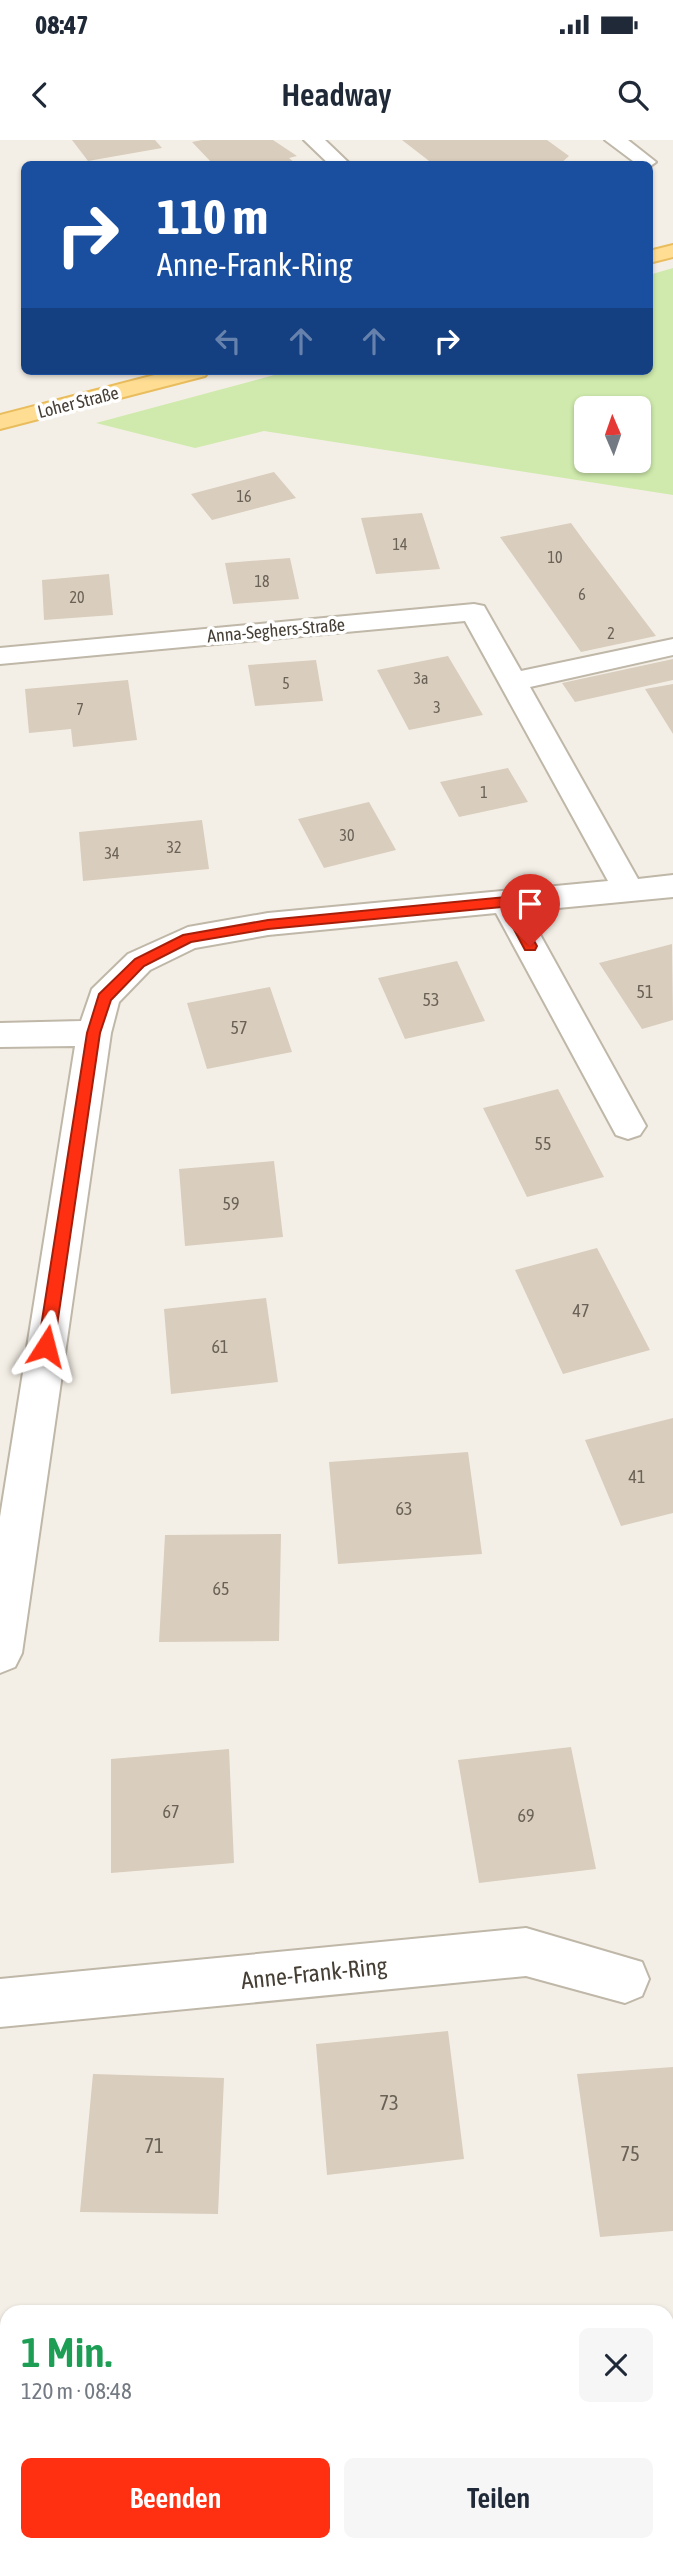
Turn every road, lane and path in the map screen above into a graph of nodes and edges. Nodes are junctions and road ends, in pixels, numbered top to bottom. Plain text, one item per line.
1 (314, 140) edge
2 (615, 140) edge
3 (338, 161) edge
4 (645, 161) edge
5 (673, 251) edge
6 (653, 256) edge
7 (182, 375) edge
8 (0, 422) edge
9 (673, 647) edge
10 (0, 656) edge
11 (511, 682) junction
12 (673, 886) edge
13 (628, 889) junction
14 (506, 902) junction
15 (93, 1033) junction
16 (0, 1035) edge
17 (628, 1125) dead end
18 (3, 1609) edge
19 (0, 1653) edge
20 (625, 1979) dead end
21 (0, 2003) edge

1 - 3 street
2 - 4 street
5 - 6 main road
7 - 8 main road, Loher Straße
9 - 11 street
10 - 11 street, Anna-Seghers-Straße
11 - 13 street, Anna-Seghers-Straße
12 - 13 street
13 - 14 street
14 - 15 street
14 - 17 street
15 - 16 street
15 - 18 street
18 - 19 street
20 - 21 street, Anne-Frank-Ring

